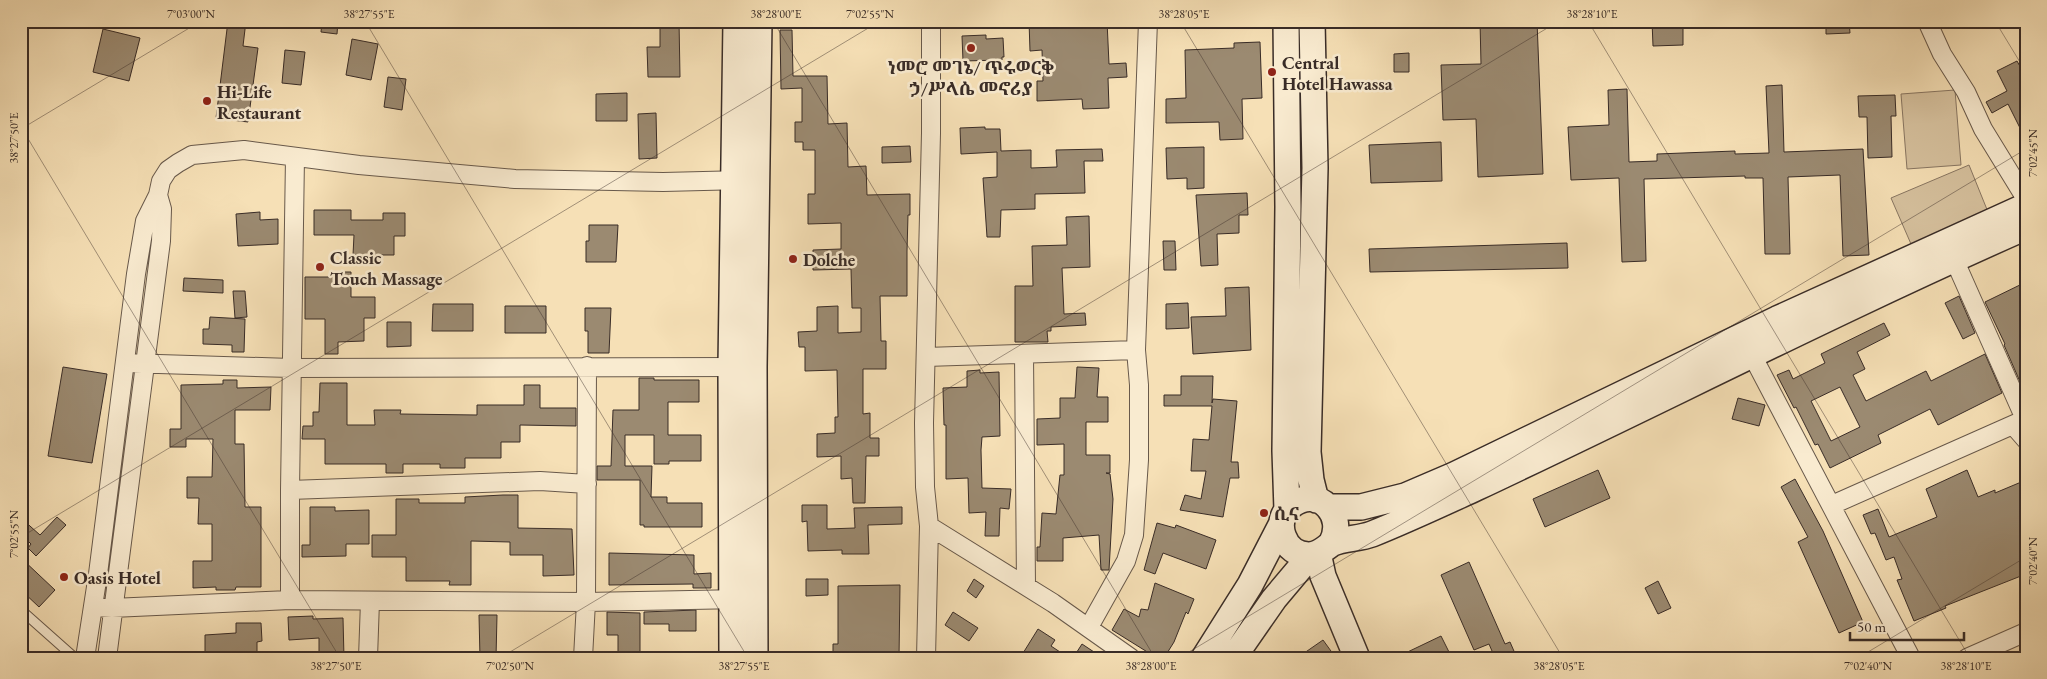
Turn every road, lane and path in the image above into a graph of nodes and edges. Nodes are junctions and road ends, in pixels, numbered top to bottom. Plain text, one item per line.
1 (736, 21) edge
2 (760, 21) edge
3 (931, 21) edge
4 (1148, 21) edge
5 (1286, 21) edge
6 (1312, 21) edge
7 (1927, 21) edge
8 (294, 157) junction
9 (746, 180) junction
10 (158, 195) junction
11 (2026, 199) edge
12 (2026, 206) edge
13 (2026, 227) edge
14 (1954, 258) junction
15 (1136, 350) junction
16 (1024, 354) junction
17 (1752, 355) junction
18 (926, 357) junction
19 (126, 363) junction
20 (146, 364) junction
21 (587, 366) junction
22 (742, 367) junction
23 (291, 368) junction
24 (2021, 421) edge
25 (2026, 440) edge
26 (587, 484) junction
27 (290, 490) junction
28 (1322, 504) junction
29 (1832, 505) junction
30 (1284, 517) junction
31 (929, 526) junction
32 (1320, 551) junction
33 (1026, 586) junction
34 (744, 599) junction
35 (290, 600) junction
36 (370, 601) junction
37 (586, 602) junction
38 (92, 607) junction
39 (112, 608) junction
40 (21, 610) edge
41 (1089, 627) junction
42 (2026, 632) edge
43 (81, 656) edge
44 (107, 658) edge
45 (368, 658) edge
46 (583, 658) edge
47 (732, 658) edge
48 (755, 658) edge
49 (926, 658) edge
50 (1131, 658) edge
51 (1204, 658) edge
52 (1233, 658) edge
53 (1357, 658) edge
54 (1911, 658) edge
55 (1967, 658) edge

1 - 9 main road
2 - 9 main road
3 - 18 street
4 - 15 street
5 - 30 main road
6 - 28 main road
7 - 11 street
8 - 9 street
8 - 10 street
8 - 23 street
9 - 22 main road
10 - 19 street
10 - 20 street
12 - 28 main road
13 - 14 main road
14 - 17 main road
14 - 24 street
15 - 16 street
15 - 41 street
16 - 18 street
16 - 33 street
17 - 29 street
17 - 32 main road
18 - 31 street
19 - 20 street
19 - 38 street
20 - 23 street
20 - 39 street
21 - 22 street
21 - 23 street
21 - 26 street
22 - 34 main road
23 - 27 street
24 - 25 street
24 - 29 street
26 - 27 street
26 - 37 street
27 - 35 street
28 - 30 main road
28 - 32 main road
29 - 54 street
30 - 32 main road
30 - 51 main road
31 - 33 street
31 - 49 street
32 - 52 main road
32 - 53 main road
33 - 41 street
34 - 37 street
34 - 47 main road
34 - 48 main road
35 - 36 street
35 - 39 street
36 - 37 street
36 - 45 street
37 - 46 street
38 - 39 street
38 - 43 street
39 - 44 street
40 - 43 lane
41 - 50 street
42 - 55 street

